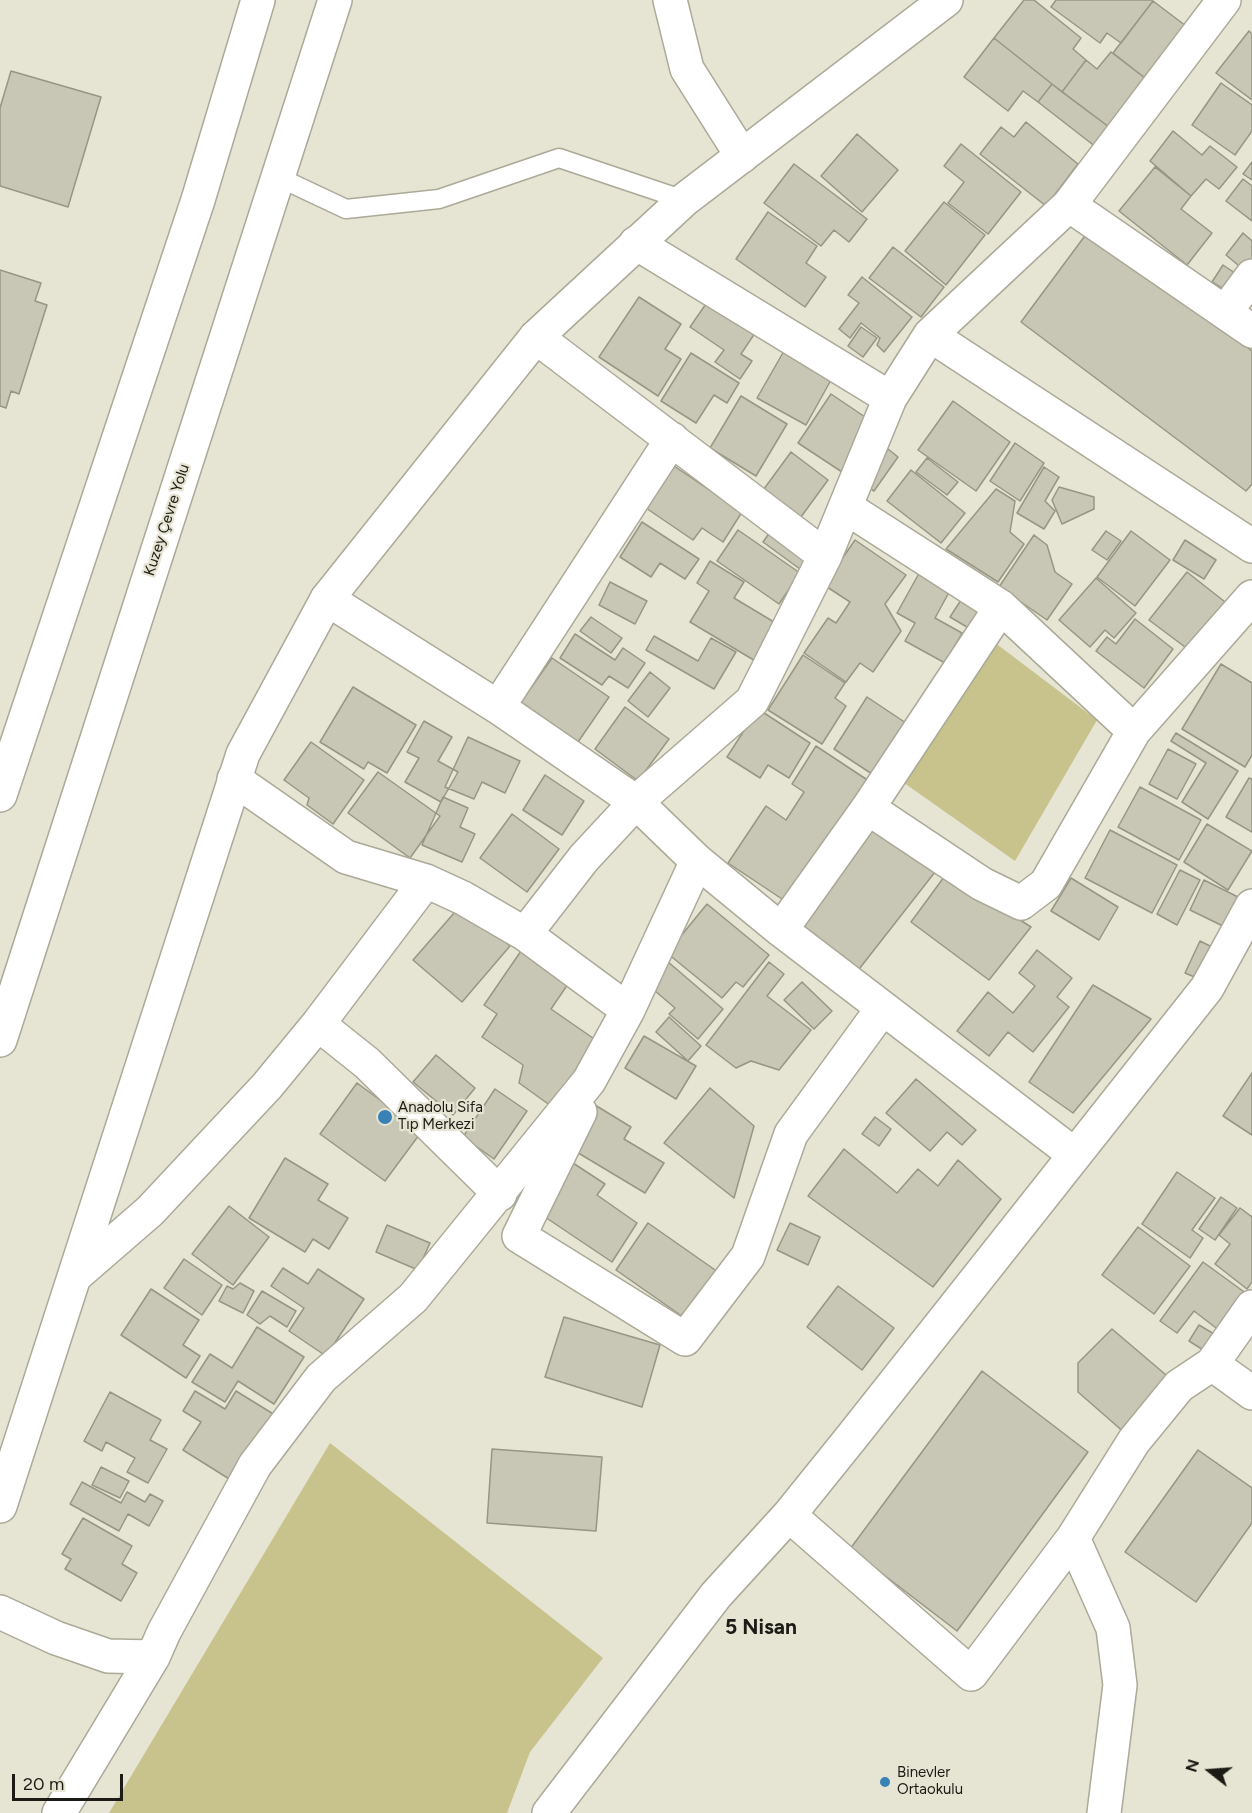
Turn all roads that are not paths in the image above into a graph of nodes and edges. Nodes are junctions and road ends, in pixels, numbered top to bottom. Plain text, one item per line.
1 (258, 0) edge
2 (335, 0) edge
3 (670, 0) edge
4 (946, 0) edge
5 (1224, 0) edge
6 (742, 156) junction
7 (278, 177) junction
8 (684, 200) junction
9 (1069, 205) junction
10 (636, 243) junction
11 (1252, 276) edge
12 (1226, 311) junction
13 (1252, 331) edge
14 (930, 335) junction
15 (536, 337) junction
16 (890, 398) junction
17 (672, 439) junction
18 (847, 508) junction
19 (1252, 546) edge
20 (825, 556) junction
21 (1252, 597) edge
22 (327, 599) junction
23 (1001, 607) junction
24 (498, 707) junction
25 (1134, 731) junction
26 (234, 779) junction
27 (0, 795) edge
28 (636, 802) junction
29 (868, 808) junction
30 (697, 861) junction
31 (426, 881) junction
32 (1247, 925) edge
33 (781, 930) junction
34 (525, 934) junction
35 (882, 1009) junction
36 (628, 1010) junction
37 (318, 1024) junction
38 (0, 1040) edge
39 (589, 1081) junction
40 (1075, 1155) junction
41 (500, 1194) junction
42 (75, 1276) junction
43 (1252, 1307) edge
44 (1212, 1365) junction
45 (1252, 1393) edge
46 (0, 1506) edge
47 (789, 1515) junction
48 (1073, 1538) junction
49 (0, 1612) edge
50 (153, 1657) junction
51 (59, 1813) edge
52 (549, 1813) edge
53 (1104, 1813) edge

1 - 27 street
2 - 7 street, Kuzey Çevre Yolu
3 - 6 street
4 - 6 street
5 - 9 street
6 - 8 street
7 - 8 lane
7 - 38 street, Kuzey Çevre Yolu
8 - 10 street
9 - 12 street
9 - 14 street
10 - 15 street
10 - 16 street
11 - 12 street
12 - 13 street
14 - 16 street
14 - 19 street
15 - 17 street
15 - 22 street
16 - 18 street
17 - 20 street
17 - 24 street
18 - 20 street
18 - 23 street
20 - 28 street
21 - 25 street
22 - 24 street
22 - 26 street
23 - 25 street
23 - 29 street
24 - 28 street
25 - 29 street
26 - 31 street
26 - 42 street
28 - 30 street
28 - 34 street
29 - 33 street
30 - 33 street
30 - 36 street
31 - 34 street
31 - 37 street
32 - 40 street
33 - 35 street
34 - 36 street
35 - 39 street
35 - 40 street
36 - 39 street
37 - 41 street
37 - 42 street
39 - 41 street
40 - 47 street
41 - 50 street
42 - 46 street
43 - 44 street
44 - 45 street
44 - 48 street
47 - 48 street
47 - 52 street
48 - 53 street
49 - 50 street
50 - 51 street

